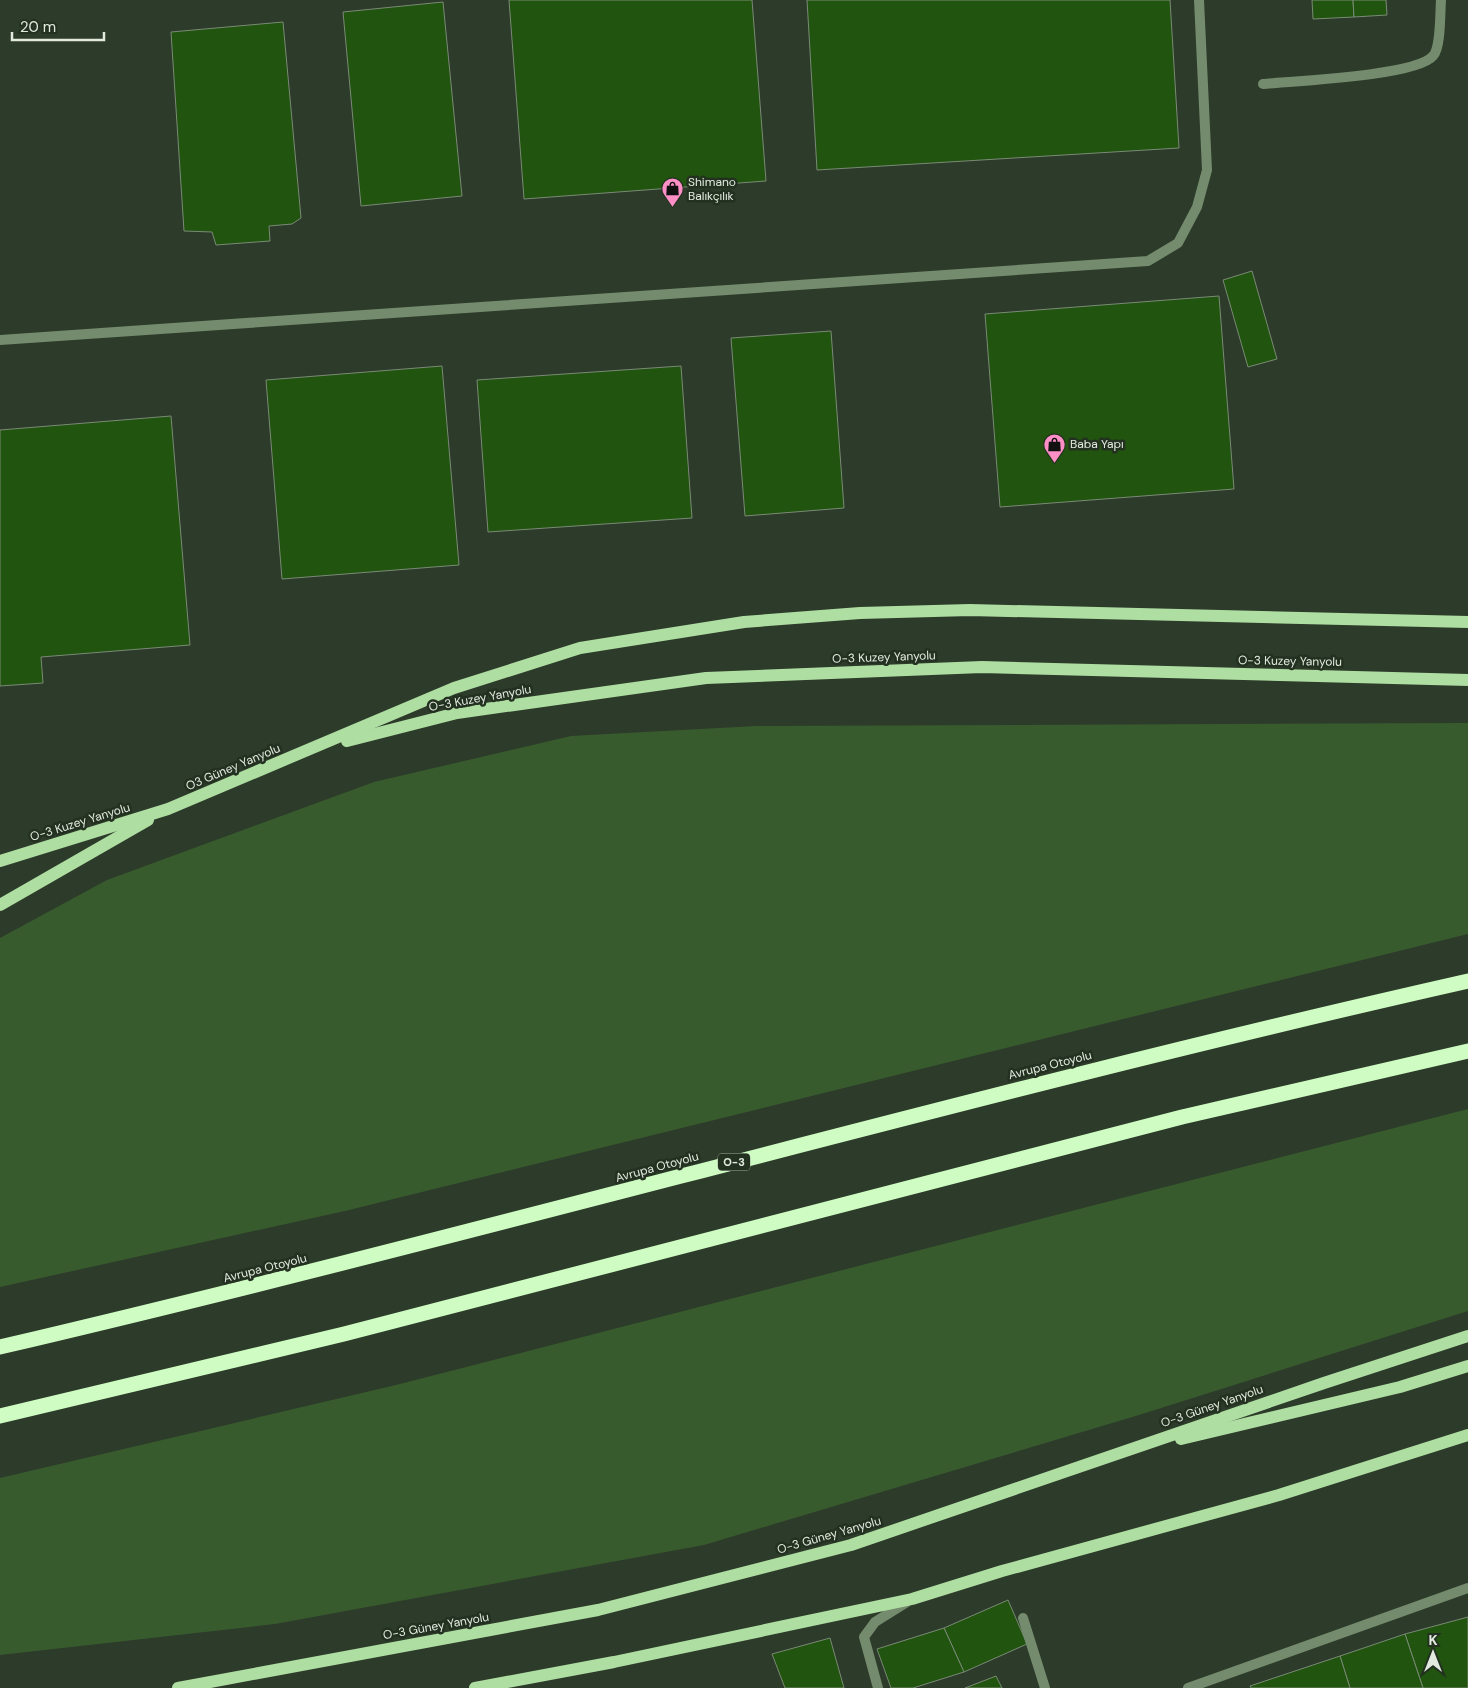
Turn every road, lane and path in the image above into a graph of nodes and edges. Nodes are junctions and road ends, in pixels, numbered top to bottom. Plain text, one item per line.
1 (1199, 0) edge
2 (1441, 0) edge
3 (1263, 84) dead end
4 (0, 340) edge
5 (1468, 622) edge
6 (1468, 680) edge
7 (308, 751) junction
8 (168, 809) junction
9 (0, 861) edge
10 (0, 905) edge
11 (1468, 981) edge
12 (1468, 1051) edge
13 (1468, 1336) edge
14 (0, 1347) edge
15 (1468, 1366) edge
16 (0, 1416) edge
17 (1468, 1435) edge
18 (1106, 1457) junction
19 (1468, 1588) edge
20 (912, 1599) junction
21 (1024, 1618) dead end
22 (178, 1688) edge
23 (476, 1688) edge
24 (878, 1688) edge
25 (1045, 1688) edge
26 (1188, 1688) edge

1 - 4 street
2 - 3 street
5 - 7 main road
6 - 7 main road, O-3 Kuzey Yanyolu
7 - 8 main road, O3 Güney Yanyolu
8 - 9 main road, O-3 Kuzey Yanyolu
8 - 10 main road
11 - 14 highway, Avrupa Otoyolu / O-3
12 - 16 highway
13 - 18 main road, O-3 Güney Yanyolu
15 - 18 main road
17 - 20 main road
18 - 22 main road, O-3 Güney Yanyolu
19 - 26 street
20 - 23 main road
20 - 24 street
21 - 25 street

